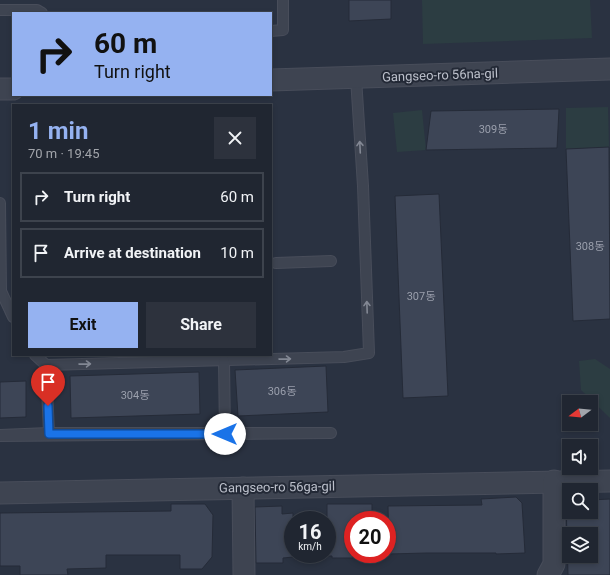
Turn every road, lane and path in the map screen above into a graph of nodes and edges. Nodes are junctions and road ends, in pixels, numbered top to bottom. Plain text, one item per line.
1 (283, 0) edge
2 (0, 10) edge
3 (40, 12) edge
4 (272, 31) edge
5 (610, 69) edge
6 (356, 78) junction
7 (272, 80) edge
8 (0, 89) edge
9 (12, 89) edge
10 (0, 203) edge
11 (331, 261) dead end
12 (276, 263) dead end
13 (12, 315) edge
14 (36, 356) edge
15 (224, 360) junction
16 (46, 365) junction
17 (49, 434) junction
18 (225, 434) junction
19 (0, 436) edge
20 (554, 481) junction
21 (610, 481) edge
22 (243, 488) junction
23 (0, 493) edge
24 (244, 575) edge
25 (548, 575) edge

1 - 4 lane
2 - 3 lane
5 - 6 street, Gangseo-ro 56na-gil
6 - 7 street, Gangseo-ro 56na-gil
15 -> 6 lane
8 - 9 street
10 - 13 lane
11 - 12 lane
14 - 16 lane
16 -> 15 lane
15 - 18 lane
16 - 17 lane
17 - 18 lane
17 - 19 lane
18 - 19 lane
20 - 21 street, Gangseo-ro 56ga-gil
20 - 22 street, Gangseo-ro 56ga-gil
20 - 25 street
22 - 23 street, Gangseo-ro 56ga-gil
22 - 24 street

